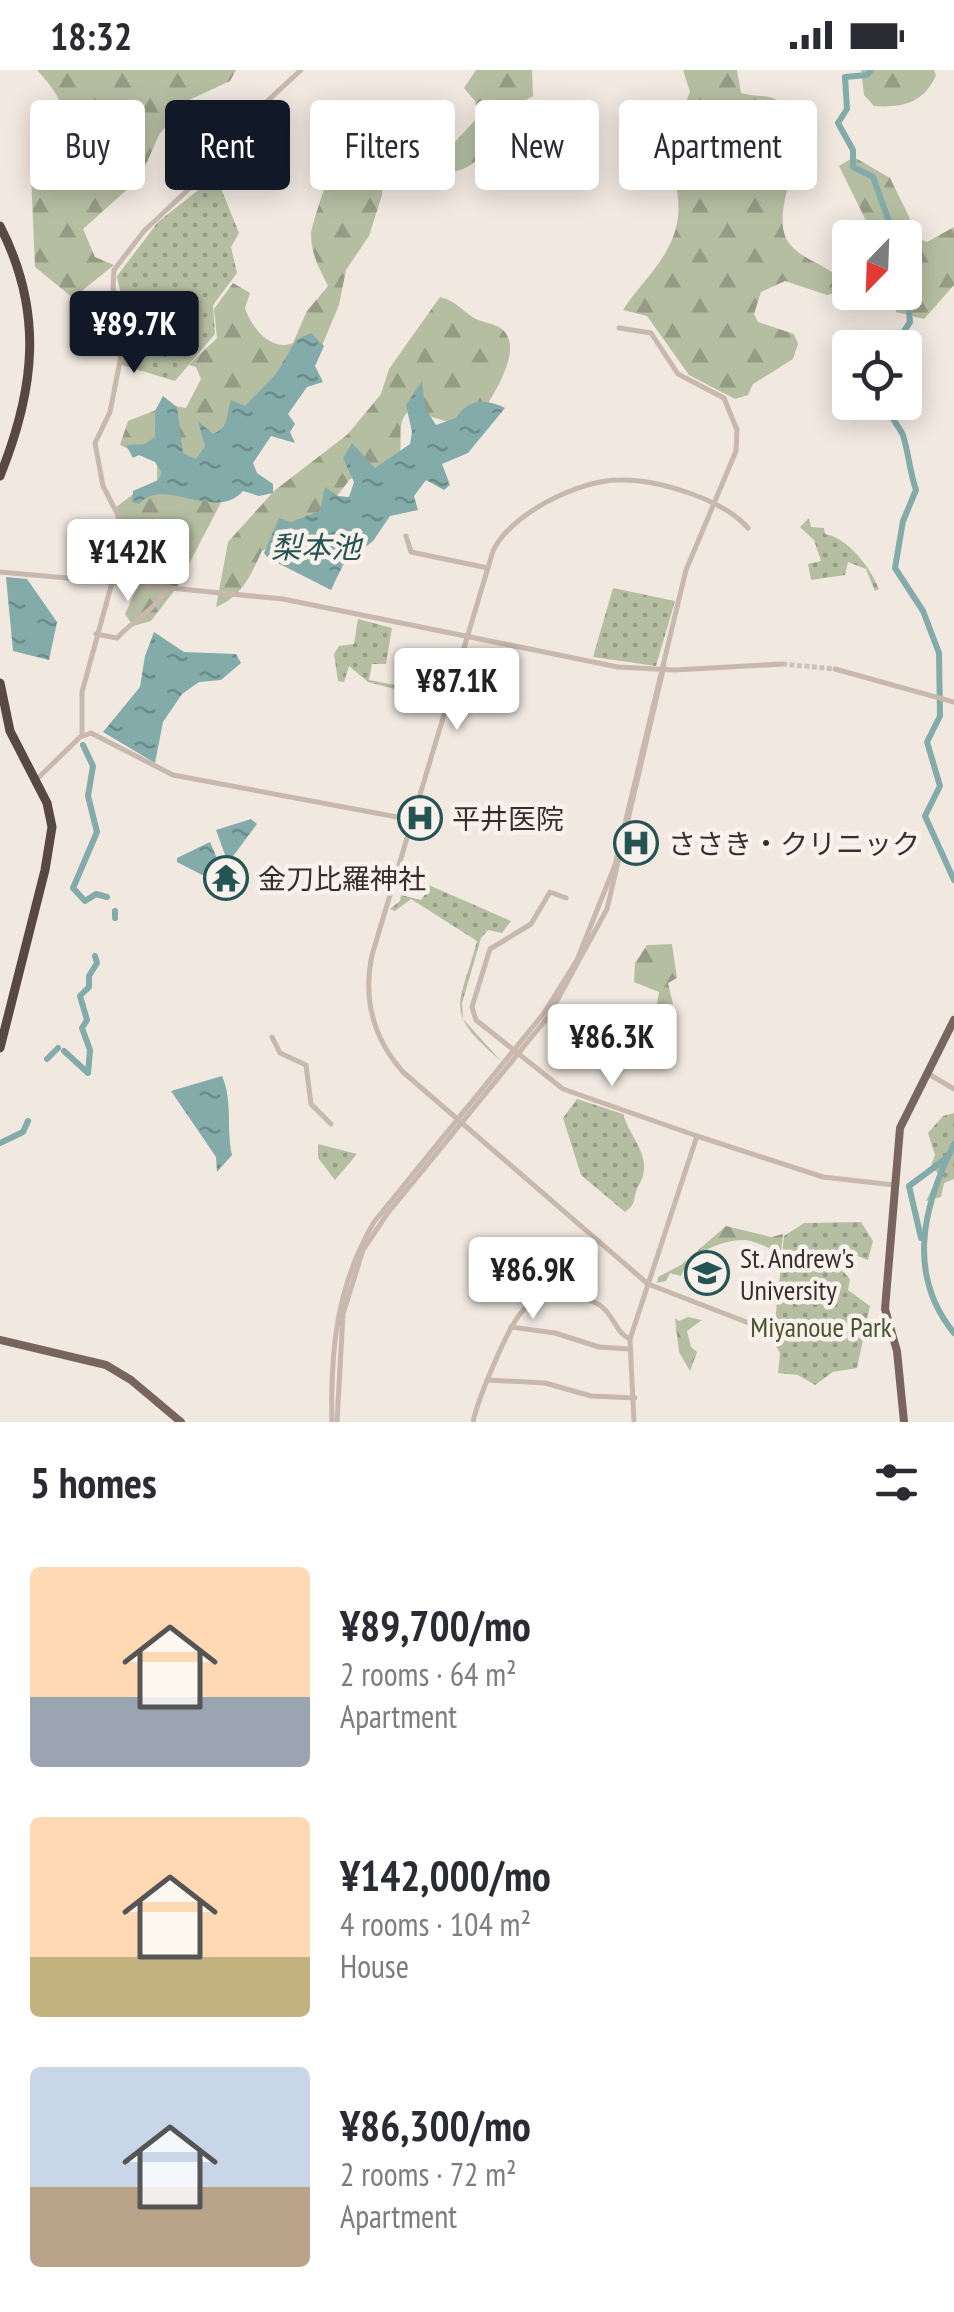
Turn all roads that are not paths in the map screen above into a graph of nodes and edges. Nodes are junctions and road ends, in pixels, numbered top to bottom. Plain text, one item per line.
1 (301, 70) edge
2 (0, 226) edge
3 (619, 328) dead end
4 (0, 476) edge
5 (715, 502) junction
6 (748, 528) dead end
7 (406, 536) dead end
8 (488, 568) junction
9 (0, 572) edge
10 (90, 580) tunnel mouth
11 (128, 584) tunnel mouth
12 (166, 588) junction
13 (96, 634) junction
14 (468, 638) junction
15 (782, 664) tunnel mouth
16 (663, 668) junction
17 (835, 670) tunnel mouth
18 (0, 683) edge
19 (954, 702) edge
20 (82, 735) junction
21 (35, 781) junction
22 (413, 820) junction
23 (566, 898) dead end
24 (954, 1020) edge
25 (272, 1037) dead end
26 (0, 1048) edge
27 (516, 1053) junction
28 (926, 1073) junction
29 (954, 1090) edge
30 (460, 1121) junction
31 (331, 1124) dead end
32 (698, 1136) junction
33 (895, 1185) junction
34 (648, 1284) junction
35 (511, 1326) junction
36 (772, 1332) dead end
37 (0, 1340) edge
38 (630, 1340) junction
39 (628, 1349) junction
40 (488, 1380) junction
41 (635, 1398) junction
42 (180, 1422) edge
43 (335, 1422) edge
44 (473, 1422) edge
45 (634, 1422) edge
46 (904, 1422) edge

1 - 13 street
2 - 4 highway
3 - 5 street
5 - 6 street
5 - 8 street
5 - 16 street
7 - 8 street
8 - 14 street
9 - 10 street
11 - 12 street
12 - 13 street
12 - 14 street
13 - 20 street
14 - 16 street
14 - 22 street
15 - 16 street
16 - 27 street
17 - 19 street
18 - 21 highway
20 - 21 street
20 - 22 street
21 - 26 highway
22 - 30 street
23 - 27 street
24 - 28 main road
25 - 31 street
27 - 30 street
27 - 32 street
28 - 29 street
28 - 33 main road
30 - 34 street
30 - 43 street
32 - 33 street
32 - 34 street
33 - 46 main road
34 - 36 street
34 - 38 street
35 - 38 street
35 - 39 street
35 - 40 street
37 - 42 main road
38 - 39 street
39 - 41 street
40 - 41 street
40 - 44 street
41 - 45 street

